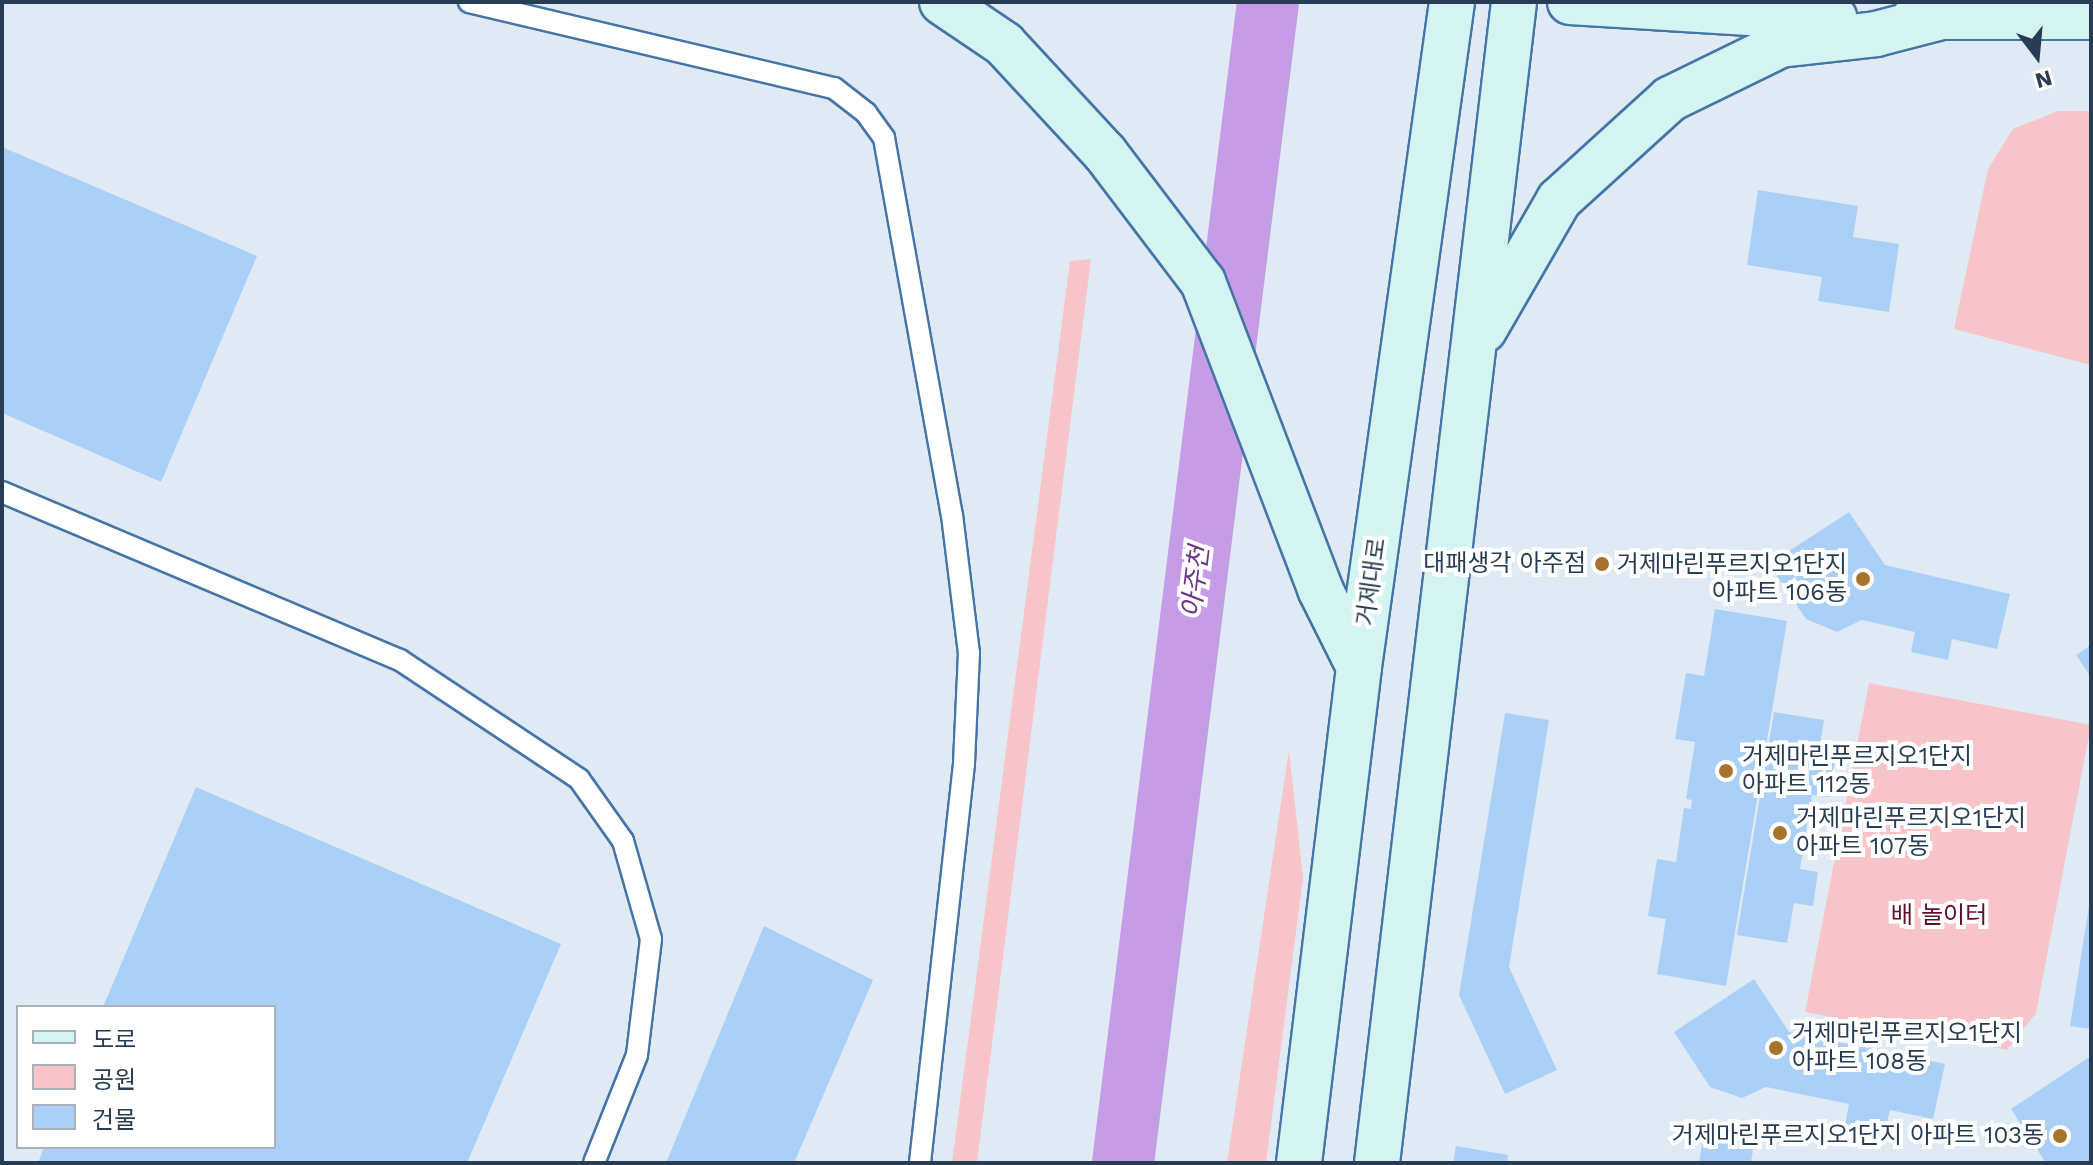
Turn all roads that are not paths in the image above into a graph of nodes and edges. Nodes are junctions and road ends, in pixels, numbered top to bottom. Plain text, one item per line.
1 (469, 2) edge
2 (942, 2) edge
3 (1452, 2) edge
4 (1514, 2) edge
5 (1570, 2) edge
6 (1945, 16) junction
7 (2091, 17) edge
8 (1472, 354) junction
9 (2, 492) edge
10 (1359, 667) junction
11 (594, 1163) edge
12 (920, 1163) edge
13 (1299, 1163) edge
14 (1377, 1163) edge

1 - 12 lane
2 - 10 street
3 - 10 street, 거제대로
4 - 8 street
5 - 6 street
6 - 7 street
6 - 8 street
8 - 14 street
9 - 11 lane
10 - 13 street, 거제대로

